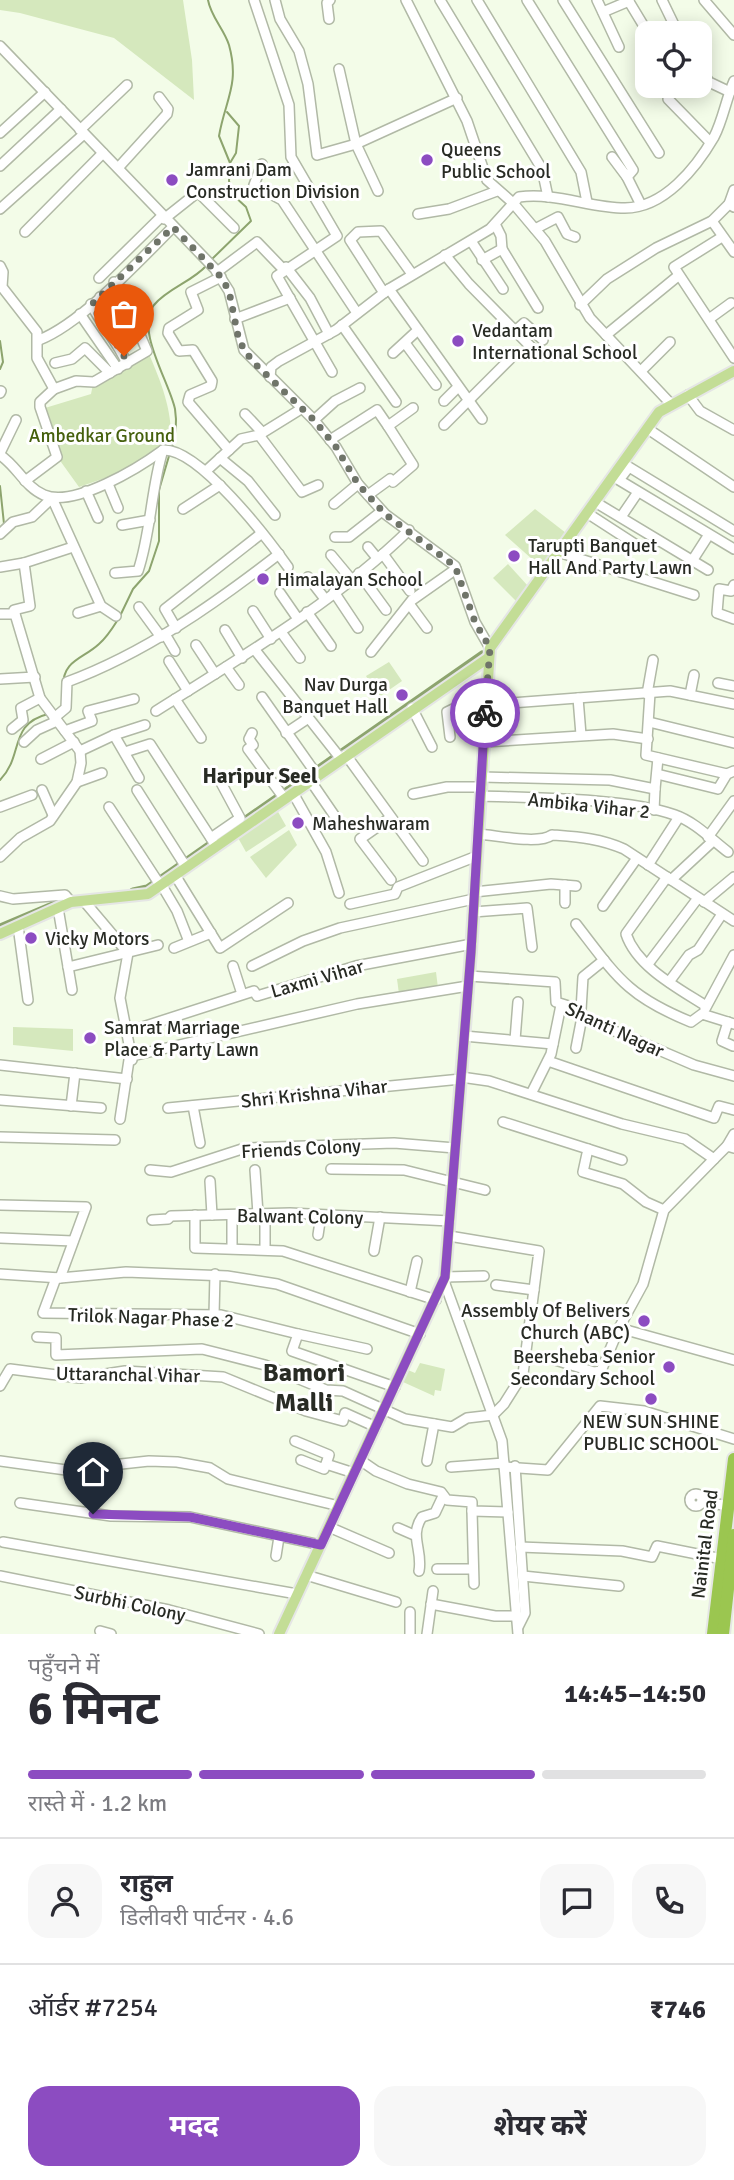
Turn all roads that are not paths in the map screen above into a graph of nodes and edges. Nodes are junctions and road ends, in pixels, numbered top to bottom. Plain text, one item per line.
1 (254, 0) edge
2 (275, 0) edge
3 (330, 0) edge
4 (406, 0) edge
5 (440, 0) edge
6 (477, 0) edge
7 (527, 0) edge
8 (563, 0) edge
9 (597, 0) edge
10 (629, 0) edge
11 (662, 0) edge
12 (704, 0) edge
13 (603, 12) junction
14 (329, 19) dead end
15 (641, 21) edge
16 (672, 21) edge
17 (734, 35) edge
18 (619, 47) dead end
19 (1, 48) edge
20 (339, 69) dead end
21 (712, 82) edge
22 (733, 82) edge
23 (127, 85) dead end
24 (45, 92) junction
25 (159, 97) dead end
26 (457, 98) junction
27 (668, 99) dead end
28 (61, 109) junction
29 (0, 132) edge
30 (82, 132) junction
31 (710, 142) junction
32 (356, 144) junction
33 (103, 153) junction
34 (659, 153) dead end
35 (612, 157) dead end
36 (262, 164) dead end
37 (0, 166) edge
38 (118, 168) junction
39 (627, 177) junction
40 (734, 190) edge
41 (378, 191) dead end
42 (497, 191) junction
43 (548, 197) junction
44 (587, 202) junction
45 (513, 203) junction
46 (641, 205) junction
47 (732, 205) edge
48 (0, 209) edge
49 (418, 214) dead end
50 (163, 218) junction
51 (712, 221) junction
52 (495, 225) junction
53 (173, 227) junction
54 (234, 228) dead end
55 (535, 229) junction
56 (26, 232) dead end
57 (575, 237) dead end
58 (722, 237) junction
59 (471, 241) junction
60 (316, 249) junction
61 (502, 249) junction
62 (734, 253) edge
63 (445, 255) junction
64 (482, 260) junction
65 (0, 266) edge
66 (284, 268) junction
67 (218, 273) junction
68 (412, 274) junction
69 (678, 276) junction
70 (99, 278) dead end
71 (114, 282) junction
72 (1, 287) edge
73 (503, 289) dead end
74 (387, 291) junction
75 (100, 297) junction
76 (290, 298) junction
77 (731, 303) dead end
78 (92, 304) junction
79 (580, 305) junction
80 (538, 309) dead end
81 (357, 313) junction
82 (80, 314) junction
83 (112, 315) dead end
84 (235, 319) junction
85 (709, 319) junction
86 (342, 325) junction
87 (418, 330) junction
88 (515, 331) junction
89 (329, 334) junction
90 (606, 335) junction
91 (39, 340) junction
92 (543, 340) dead end
93 (316, 341) junction
94 (670, 342) dead end
95 (405, 343) junction
96 (731, 347) edge
97 (534, 350) dead end
98 (393, 353) dead end
99 (510, 359) dead end
100 (734, 359) edge
101 (55, 363) dead end
102 (127, 363) junction
103 (114, 371) junction
104 (641, 371) junction
105 (734, 371) edge
106 (332, 372) dead end
107 (270, 377) junction
108 (436, 386) dead end
109 (458, 387) junction
110 (360, 388) dead end
111 (54, 389) junction
112 (688, 395) junction
113 (468, 400) junction
114 (444, 401) dead end
115 (396, 402) dead end
116 (671, 404) junction
117 (413, 408) dead end
118 (301, 409) junction
119 (245, 414) dead end
120 (482, 419) dead end
121 (16, 420) dead end
122 (314, 420) junction
123 (444, 425) dead end
124 (388, 426) junction
125 (648, 429) junction
126 (734, 430) edge
127 (260, 434) junction
128 (330, 440) junction
129 (168, 450) junction
130 (229, 450) junction
131 (0, 454) edge
132 (220, 457) junction
133 (206, 471) junction
134 (25, 481) junction
135 (108, 484) junction
136 (358, 484) junction
137 (220, 485) junction
138 (318, 485) dead end
139 (734, 487) edge
140 (86, 491) junction
141 (638, 492) junction
142 (368, 495) junction
143 (52, 498) junction
144 (595, 502) junction
145 (334, 505) dead end
146 (118, 508) dead end
147 (183, 509) dead end
148 (382, 511) junction
149 (587, 513) junction
150 (275, 515) dead end
151 (97, 518) dead end
152 (622, 518) junction
153 (150, 520) junction
154 (122, 525) dead end
155 (409, 530) junction
156 (614, 531) junction
157 (734, 531) edge
158 (262, 533) junction
159 (0, 534) edge
160 (708, 536) junction
161 (335, 537) dead end
162 (638, 546) dead end
163 (73, 547) junction
164 (368, 547) dead end
165 (734, 549) edge
166 (558, 552) junction
167 (279, 554) junction
168 (331, 555) dead end
169 (380, 556) junction
170 (692, 561) junction
171 (24, 563) junction
172 (0, 567) edge
173 (288, 567) dead end
174 (456, 569) junction
175 (708, 570) dead end
176 (115, 573) dead end
177 (355, 576) junction
178 (308, 577) dead end
179 (734, 584) edge
180 (410, 591) dead end
181 (334, 592) junction
182 (280, 593) dead end
183 (694, 595) dead end
184 (325, 599) junction
185 (410, 605) junction
186 (101, 606) junction
187 (139, 607) dead end
188 (386, 610) dead end
189 (253, 611) dead end
190 (307, 612) junction
191 (78, 613) dead end
192 (0, 614) edge
193 (15, 614) junction
194 (116, 616) dead end
195 (298, 618) junction
196 (734, 619) edge
197 (176, 628) junction
198 (358, 628) dead end
199 (427, 628) dead end
200 (225, 630) dead end
201 (281, 632) junction
202 (163, 636) junction
203 (271, 639) junction
204 (196, 645) dead end
205 (331, 646) dead end
206 (255, 650) junction
207 (175, 651) dead end
208 (370, 652) dead end
209 (489, 653) junction
210 (242, 658) junction
211 (300, 658) dead end
212 (653, 660) dead end
213 (169, 661) dead end
214 (226, 667) junction
215 (215, 674) junction
216 (694, 675) dead end
217 (35, 677) junction
218 (460, 677) junction
219 (0, 679) edge
220 (718, 683) dead end
221 (239, 685) dead end
222 (734, 686) edge
223 (486, 690) junction
224 (188, 691) junction
225 (649, 694) junction
226 (690, 695) junction
227 (262, 697) dead end
228 (40, 698) junction
229 (578, 698) junction
230 (134, 699) dead end
231 (175, 699) junction
232 (734, 704) edge
233 (486, 705) junction
234 (412, 708) junction
235 (156, 711) dead end
236 (53, 717) junction
237 (307, 719) junction
238 (649, 722) junction
239 (145, 725) dead end
240 (12, 729) dead end
241 (65, 731) junction
242 (252, 733) dead end
243 (286, 733) junction
244 (114, 735) junction
245 (581, 735) junction
246 (450, 737) dead end
247 (201, 738) dead end
248 (648, 738) junction
249 (24, 742) dead end
250 (74, 742) junction
251 (484, 742) junction
252 (734, 743) edge
253 (432, 747) dead end
254 (80, 751) junction
255 (125, 752) junction
256 (341, 756) junction
257 (658, 758) junction
258 (41, 759) dead end
259 (730, 772) edge
260 (102, 773) dead end
261 (657, 774) junction
262 (314, 775) junction
263 (139, 778) dead end
264 (219, 779) dead end
265 (77, 782) junction
266 (482, 787) junction
267 (655, 789) junction
268 (42, 790) dead end
269 (137, 790) dead end
270 (32, 794) dead end
271 (413, 794) dead end
272 (285, 795) junction
273 (734, 801) edge
274 (0, 807) edge
275 (108, 807) dead end
276 (654, 810) junction
277 (53, 815) junction
278 (334, 816) dead end
279 (679, 817) junction
280 (390, 818) junction
281 (478, 834) junction
282 (711, 839) junction
283 (213, 842) junction
284 (728, 852) dead end
285 (477, 856) junction
286 (0, 857) edge
287 (637, 858) junction
288 (423, 861) dead end
289 (184, 864) junction
290 (648, 865) junction
291 (175, 874) junction
292 (734, 877) edge
293 (669, 879) junction
294 (391, 880) dead end
295 (159, 883) junction
296 (565, 885) junction
297 (576, 886) dead end
298 (339, 893) dead end
299 (0, 896) edge
300 (474, 896) junction
301 (69, 900) junction
302 (701, 900) junction
303 (84, 901) junction
304 (288, 903) dead end
305 (565, 903) dead end
306 (350, 904) dead end
307 (603, 906) dead end
308 (58, 908) junction
309 (473, 912) junction
310 (722, 914) junction
311 (734, 921) edge
312 (576, 924) dead end
313 (18, 926) junction
314 (211, 933) junction
315 (0, 934) edge
316 (188, 939) dead end
317 (471, 944) junction
318 (158, 945) dead end
319 (532, 947) dead end
320 (174, 948) dead end
321 (128, 953) junction
322 (734, 955) edge
323 (604, 960) junction
324 (648, 964) junction
325 (233, 966) dead end
326 (252, 966) dead end
327 (68, 967) junction
328 (469, 981) junction
329 (669, 982) junction
330 (72, 990) dead end
331 (243, 994) junction
332 (28, 1000) dead end
333 (518, 1002) dead end
334 (561, 1005) junction
335 (704, 1010) junction
336 (581, 1014) junction
337 (731, 1023) edge
338 (127, 1032) junction
339 (464, 1036) junction
340 (515, 1040) junction
341 (553, 1044) junction
342 (733, 1046) edge
343 (576, 1048) dead end
344 (132, 1056) junction
345 (548, 1061) junction
346 (0, 1065) edge
347 (75, 1073) junction
348 (734, 1076) edge
349 (461, 1078) junction
350 (127, 1079) junction
351 (531, 1094) junction
352 (0, 1100) edge
353 (193, 1105) junction
354 (71, 1106) junction
355 (101, 1108) dead end
356 (168, 1108) dead end
357 (734, 1110) edge
358 (120, 1118) dead end
359 (503, 1122) dead end
360 (734, 1134) edge
361 (0, 1137) edge
362 (115, 1140) dead end
363 (200, 1143) dead end
364 (730, 1147) edge
365 (455, 1148) junction
366 (588, 1149) junction
367 (714, 1159) junction
368 (622, 1160) dead end
369 (331, 1169) dead end
370 (150, 1170) dead end
371 (255, 1170) dead end
372 (210, 1181) dead end
373 (453, 1183) junction
374 (485, 1190) dead end
375 (0, 1205) edge
376 (664, 1210) junction
377 (261, 1214) junction
378 (321, 1214) junction
379 (195, 1215) junction
380 (212, 1215) junction
381 (232, 1215) junction
382 (380, 1217) junction
383 (152, 1220) dead end
384 (450, 1221) junction
385 (318, 1235) dead end
386 (449, 1236) junction
387 (0, 1238) edge
388 (73, 1241) junction
389 (232, 1248) junction
390 (265, 1250) junction
391 (374, 1251) dead end
392 (417, 1262) dead end
393 (215, 1274) junction
394 (0, 1275) edge
395 (484, 1276) dead end
396 (58, 1278) junction
397 (444, 1279) junction
398 (496, 1285) dead end
399 (534, 1290) junction
400 (410, 1292) junction
401 (436, 1300) junction
402 (214, 1315) junction
403 (619, 1328) junction
404 (298, 1334) junction
405 (420, 1334) junction
406 (37, 1337) dead end
407 (367, 1349) dead end
408 (552, 1359) dead end
409 (734, 1360) edge
410 (0, 1386) edge
411 (395, 1387) junction
412 (384, 1409) junction
413 (493, 1415) junction
414 (434, 1424) junction
415 (376, 1427) junction
416 (734, 1439) edge
417 (295, 1441) dead end
418 (734, 1458) edge
419 (301, 1460) dead end
420 (360, 1460) junction
421 (0, 1461) edge
422 (427, 1461) dead end
423 (326, 1464) junction
424 (504, 1465) junction
425 (515, 1466) junction
426 (451, 1467) dead end
427 (354, 1473) junction
428 (443, 1496) junction
429 (702, 1501) dead end
430 (20, 1503) dead end
431 (339, 1506) junction
432 (728, 1506) junction
433 (472, 1511) junction
434 (508, 1512) junction
435 (329, 1527) junction
436 (398, 1528) dead end
437 (414, 1535) junction
438 (734, 1535) edge
439 (279, 1537) junction
440 (3, 1542) dead end
441 (321, 1545) junction
442 (520, 1547) junction
443 (390, 1553) dead end
444 (276, 1556) dead end
445 (722, 1559) junction
446 (437, 1569) dead end
447 (473, 1569) junction
448 (419, 1570) dead end
449 (306, 1575) junction
450 (0, 1576) edge
451 (523, 1576) junction
452 (474, 1584) dead end
453 (619, 1586) dead end
454 (433, 1591) dead end
455 (731, 1593) edge
456 (297, 1594) junction
457 (396, 1602) dead end
458 (431, 1604) junction
459 (410, 1612) dead end
460 (517, 1616) junction
461 (518, 1630) edge
462 (100, 1632) dead end
463 (111, 1634) edge
464 (259, 1634) edge
465 (279, 1634) edge
466 (410, 1634) edge
467 (427, 1634) edge
468 (713, 1634) edge
469 (723, 1634) edge

1 - 60 street
2 - 32 street
3 - 14 street
4 - 26 street
5 - 43 street
6 - 44 street
7 - 39 street
8 - 34 street
9 - 13 street
10 - 13 street
10 - 15 street
11 - 16 street
12 - 17 street
13 - 18 street
19 - 24 street
20 - 32 street
21 - 22 street
22 - 31 street
23 - 30 street
24 - 28 street
24 - 29 street
25 - 38 street
26 - 32 street
26 - 42 street
27 - 31 street
28 - 30 street
28 - 37 street
30 - 33 street
30 - 48 street
31 - 46 street
32 - 41 street
33 - 38 street
33 - 56 street
35 - 39 street
36 - 60 street
38 - 50 street
39 - 46 street
40 - 47 street
42 - 45 street
42 - 49 street
43 - 44 street
43 - 45 street
44 - 46 street
45 - 52 street
45 - 55 street
47 - 51 street
50 - 53 street
50 - 54 street
50 - 70 street
51 - 58 street
51 - 79 street
52 - 59 street
52 - 61 street
53 - 67 street
53 - 71 street
55 - 57 street
55 - 79 street
58 - 62 street
58 - 69 street
59 - 63 street
59 - 64 street
60 - 66 street
60 - 81 street
61 - 64 street
61 - 80 street
63 - 68 street
63 - 88 street
64 - 73 street
65 - 72 street
66 - 67 street
66 - 76 street
66 - 89 street
67 - 84 street
67 - 130 street
68 - 74 street
68 - 74 street
69 - 85 street
69 - 90 street
71 - 75 street
71 - 102 street
72 - 91 street
74 - 81 street
74 - 87 street
75 - 78 street
75 - 83 street
76 - 84 street
76 - 93 street
77 - 85 street
78 - 82 street
78 - 102 street
79 - 90 street
81 - 86 street
82 - 91 street
82 - 103 street
84 - 107 street
85 - 96 street
86 - 89 street
86 - 115 street
87 - 95 street
87 - 109 street
88 - 92 street
88 - 97 street
89 - 93 street
90 - 104 street
91 - 111 street
93 - 106 street
93 - 107 street
94 - 104 street
95 - 98 street
95 - 108 street
96 - 100 street
99 - 113 street
101 - 103 street
102 - 103 street
103 - 111 street
104 - 116 street
105 - 112 main road
107 - 118 street
109 - 113 street
109 - 114 street
110 - 122 street
111 - 134 street
112 - 116 main road
112 - 126 street
113 - 120 street
113 - 123 street
116 - 125 main road
117 - 124 street
118 - 122 street
118 - 127 street
119 - 127 street
121 - 131 street
122 - 128 street
124 - 128 street
124 - 142 street
125 - 139 street
125 - 144 main road
127 - 130 street
127 - 138 street
128 - 136 street
129 - 133 street
129 - 135 street
129 - 153 street
130 - 132 street
131 - 134 street
132 - 133 street
132 - 150 street
133 - 137 street
134 - 143 street
135 - 140 street
135 - 146 street
136 - 142 street
136 - 145 street
137 - 147 street
137 - 158 street
140 - 143 street
140 - 151 street
141 - 152 street
141 - 157 street
141 - 160 street
142 - 148 street
143 - 159 street
143 - 163 street
144 - 149 main road
144 - 152 street
148 - 155 street
148 - 161 street
149 - 156 street
149 - 166 main road
152 - 156 street
152 - 170 street
153 - 154 street
153 - 176 street
155 - 169 street
155 - 174 street
156 - 162 street
158 - 167 street
158 - 197 street
160 - 165 street
160 - 170 street
163 - 171 street
163 - 186 street
164 - 169 street
166 - 183 street
166 - 209 main road
167 - 173 street
167 - 197 street
168 - 177 street
169 - 177 street
169 - 180 street
170 - 175 street
171 - 172 street
171 - 193 street
174 - 185 street
174 - 209 street
177 - 181 street
177 - 188 street
178 - 184 street
179 - 196 street
181 - 184 street
181 - 198 street
182 - 195 street
184 - 190 street
185 - 199 street
185 - 208 street
186 - 191 street
186 - 194 street
187 - 202 street
189 - 203 street
190 - 195 street
190 - 205 street
192 - 193 street
193 - 217 street
195 - 201 street
197 - 202 street
200 - 210 street
201 - 203 street
201 - 211 street
202 - 207 street
202 - 236 street
203 - 206 street
204 - 215 street
206 - 210 street
206 - 237 street
209 - 218 main road
209 - 223 main road
210 - 214 street
212 - 225 street
213 - 224 street
214 - 215 street
214 - 221 street
215 - 224 street
216 - 226 street
217 - 219 street
217 - 228 street
218 - 223 main road
218 - 234 main road
220 - 222 street
223 - 233 main road
223 - 246 street
224 - 231 street
225 - 226 street
225 - 229 street
225 - 238 street
226 - 232 street
227 - 243 street
228 - 236 street
228 - 240 street
229 - 233 street
229 - 245 street
230 - 241 street
231 - 235 street
231 - 247 street
233 - 251 main road
234 - 253 street
234 - 256 main road
236 - 241 street
236 - 249 street
237 - 243 street
237 - 256 street
238 - 248 street
238 - 252 street
239 - 244 street
241 - 250 street
242 - 272 street
243 - 262 street
244 - 254 street
244 - 255 street
245 - 248 street
245 - 251 street
248 - 257 street
250 - 254 street
250 - 258 street
251 - 266 main road
254 - 265 street
255 - 263 street
255 - 283 street
256 - 262 main road
256 - 280 street
257 - 259 street
257 - 261 street
259 - 261 street
260 - 265 street
261 - 267 street
262 - 272 main road
262 - 278 street
264 - 283 street
265 - 277 street
266 - 267 street
266 - 271 street
266 - 276 street, Ambika Vihar 2
266 - 281 main road
267 - 276 street
268 - 277 street
269 - 289 street
270 - 274 street
272 - 283 main road
272 - 298 street
273 - 282 street
275 - 295 street
276 - 279 street, Ambika Vihar 2
277 - 286 street
279 - 282 street, Ambika Vihar 2
279 - 290 street
280 - 288 street
280 - 294 street
281 - 285 main road
281 - 287 street
282 - 284 street, Ambika Vihar 2
282 - 293 street
283 - 289 main road
285 - 300 main road
285 - 306 street
287 - 290 street
287 - 307 street
289 - 291 main road
290 - 293 street
291 - 295 main road
291 - 314 street
292 - 302 street
293 - 302 street
293 - 324 street
295 - 303 main road
295 - 316 street
296 - 297 street
296 - 300 street
296 - 305 street
299 - 301 street
300 - 309 main road
300 - 326 street
301 - 303 main road
301 - 308 main road
302 - 310 street
302 - 324 street
303 - 321 street
304 - 314 street
308 - 313 main road
308 - 327 street
309 - 317 main road
309 - 319 street
310 - 311 street
310 - 329 street
312 - 323 street
313 - 315 main road
313 - 332 street
314 - 320 street
317 - 328 main road
317 - 331 street, Laxmi Vihar
318 - 321 street
321 - 327 street
321 - 338 street
322 - 335 street
323 - 335 street
323 - 336 street
324 - 329 street
325 - 331 street
327 - 330 street
328 - 334 street, Shanti Nagar
328 - 339 main road
328 - 344 street
329 - 335 street
331 - 338 street, Laxmi Vihar
333 - 340 street
334 - 336 street, Shanti Nagar
334 - 341 street
335 - 337 street
336 - 343 street
336 - 348 street, Shanti Nagar
337 - 342 street
338 - 344 street
339 - 340 street
339 - 349 main road
340 - 341 street
341 - 345 street
344 - 350 street
345 - 351 street
345 - 357 street
346 - 347 street
347 - 350 street
347 - 354 street
349 - 351 street, Shri Krishna Vihar
349 - 353 street, Shri Krishna Vihar
349 - 365 main road
350 - 358 street
351 - 367 street, Shri Krishna Vihar
352 - 354 street
353 - 356 street, Shri Krishna Vihar
353 - 363 street
354 - 355 street
359 - 366 street
360 - 364 street
361 - 362 street
364 - 367 street
365 - 370 street, Friends Colony
365 - 373 main road
366 - 368 street
366 - 376 street
367 - 376 street
369 - 373 street
371 - 377 street
372 - 380 street
373 - 374 street
373 - 384 main road
375 - 388 street, Trilok Nagar Phase 2
376 - 403 street
377 - 378 street, Balwant Colony
377 - 381 street, Balwant Colony
377 - 390 street
378 - 382 street, Balwant Colony
378 - 385 street
379 - 380 street, Balwant Colony
379 - 383 street, Balwant Colony
379 - 389 street
380 - 381 street, Balwant Colony
381 - 389 street
382 - 384 street, Balwant Colony
382 - 391 street
384 - 386 main road
386 - 397 main road
386 - 399 street
387 - 388 street
388 - 396 street, Trilok Nagar Phase 2
389 - 390 street
390 - 400 street
392 - 400 street
393 - 396 street
393 - 402 street
393 - 405 street
394 - 396 street
395 - 397 street
396 - 402 street, Trilok Nagar Phase 2
397 - 401 main road
397 - 413 street
398 - 399 street
399 - 413 street
400 - 401 street
401 - 405 main road
402 - 404 street, Trilok Nagar Phase 2
403 - 408 street
403 - 409 street
404 - 407 street, Trilok Nagar Phase 2
404 - 411 street
405 - 411 main road
406 - 412 street
410 - 415 street, Uttaranchal Vihar
411 - 412 main road
412 - 414 street
412 - 415 main road
413 - 414 street
413 - 424 street
414 - 422 street
415 - 420 main road
416 - 425 street
417 - 423 street
418 - 432 highway, Nainital Road
419 - 423 street
420 - 427 main road
420 - 428 street
421 - 431 street
423 - 427 street
424 - 425 street
424 - 426 street
424 - 434 street
425 - 442 street
427 - 431 main road
428 - 433 street
428 - 437 street
429 - 432 street
430 - 439 street
431 - 435 main road
432 - 445 highway, Nainital Road
433 - 434 street
433 - 447 street
434 - 460 street
435 - 441 main road
435 - 443 street
436 - 437 street
437 - 448 street
438 - 455 highway, Nainital Road
439 - 441 street
439 - 444 street
440 - 456 street
441 - 449 main road
442 - 445 street
442 - 451 street
445 - 468 highway, Nainital Road
446 - 447 street
447 - 452 street
449 - 456 main road
449 - 457 street
450 - 464 street, Surbhi Colony
451 - 453 street
451 - 461 street
454 - 458 street
455 - 469 highway, Nainital Road
456 - 465 main road
458 - 460 street
458 - 467 street
459 - 466 street
460 - 461 street
462 - 463 street

